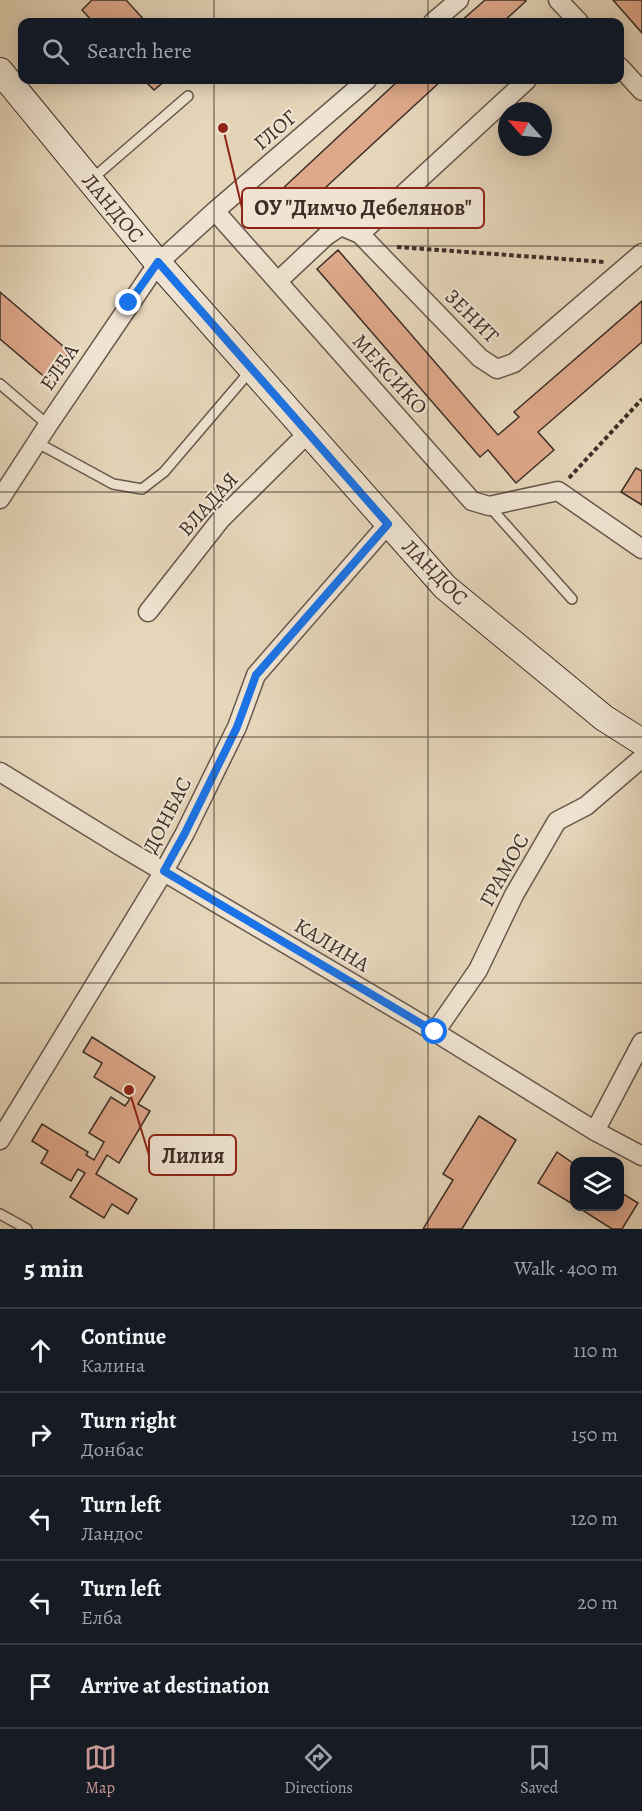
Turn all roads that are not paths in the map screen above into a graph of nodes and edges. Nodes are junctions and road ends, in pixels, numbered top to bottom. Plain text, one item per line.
1 (459, 0) edge
2 (558, 0) edge
3 (438, 18) edge
4 (575, 18) edge
5 (0, 71) edge
6 (624, 71) edge
7 (362, 84) edge
8 (523, 84) edge
9 (642, 91) edge
10 (188, 96) dead end
11 (90, 180) junction
12 (215, 211) junction
13 (360, 234) junction
14 (636, 258) edge
15 (158, 262) junction
16 (278, 281) junction
17 (253, 369) junction
18 (0, 384) edge
19 (48, 425) junction
20 (309, 432) junction
21 (36, 442) junction
22 (6, 473) edge
23 (0, 499) edge
24 (489, 506) junction
25 (388, 524) junction
26 (642, 549) edge
27 (572, 599) dead end
28 (148, 612) dead end
29 (642, 742) edge
30 (642, 758) edge
31 (0, 772) edge
32 (164, 871) junction
33 (435, 1032) junction
34 (642, 1042) edge
35 (596, 1131) junction
36 (0, 1140) edge
37 (642, 1156) edge
38 (0, 1214) edge
39 (27, 1229) edge

1 - 3 street
2 - 4 street
5 - 11 street, ЛАНДОС
6 - 9 street
7 - 12 street, ГЛОГ
8 - 13 street
10 - 11 lane
11 - 15 street, ЛАНДОС
12 - 15 street, ГЛОГ
12 - 16 street, МЕКСИКО
13 - 14 street, ЗЕНИТ
13 - 16 street
15 - 17 street, ЛАНДОС
15 - 19 street, ЕЛБА
16 - 24 street, МЕКСИКО
17 - 20 street, ЛАНДОС
17 - 21 lane
18 - 19 lane
19 - 21 street, ЕЛБА
20 - 25 street, ЛАНДОС
20 - 28 street, ВЛАДАЯ
21 - 22 street, ЕЛБА
22 - 23 street, ЕЛБА
24 - 26 street
24 - 27 lane
25 - 29 street, ЛАНДОС
25 - 32 street, ДОНБАС
30 - 33 street, ГРАМОС
31 - 32 street, КАЛИНА
32 - 33 street, КАЛИНА
32 - 36 street, ДОНБАС
33 - 35 street, КАЛИНА
34 - 35 street
35 - 37 street, КАЛИНА
38 - 39 lane

